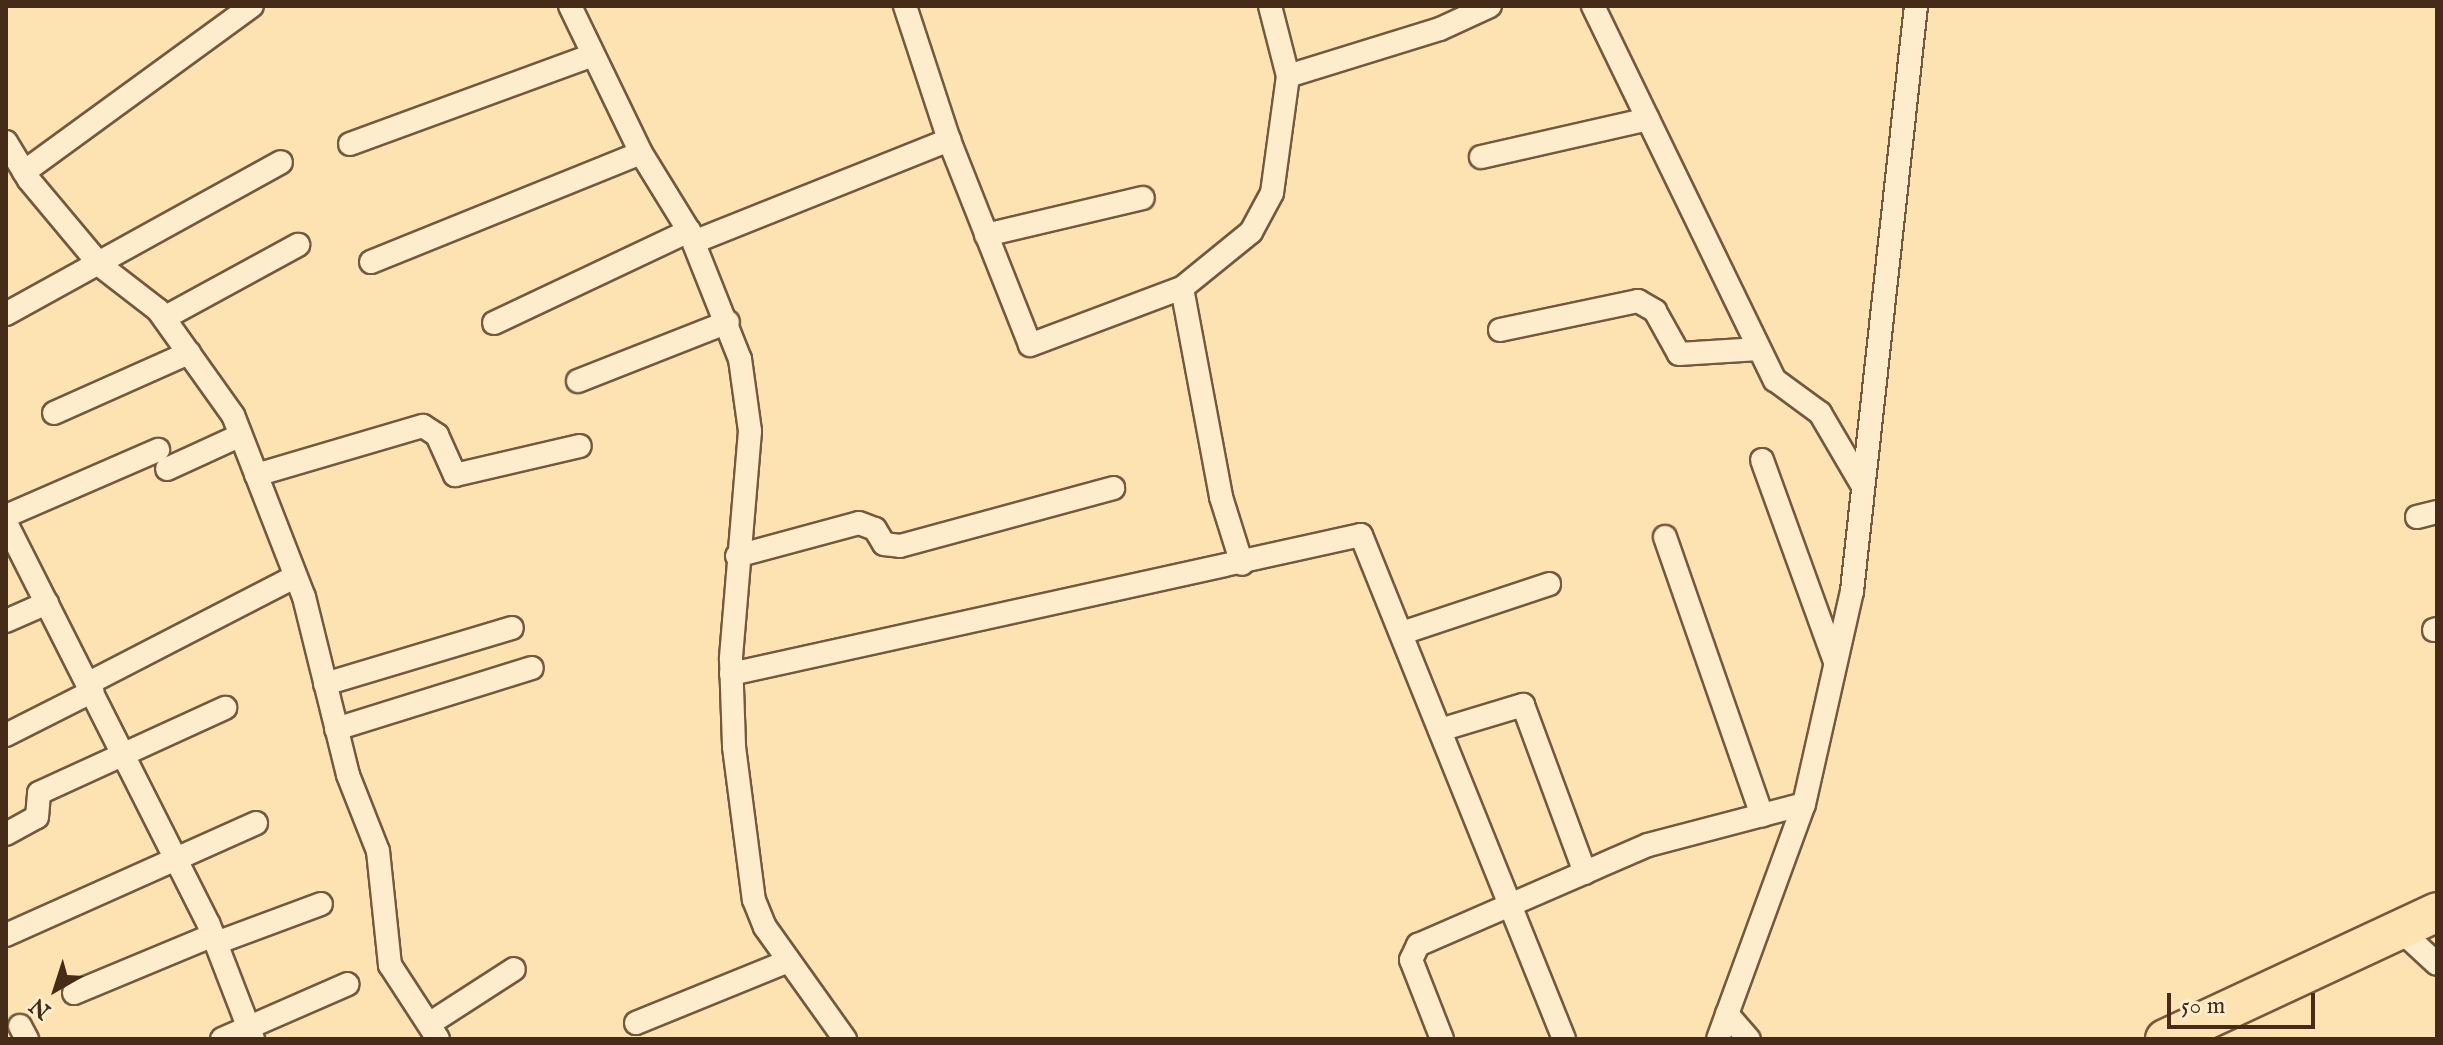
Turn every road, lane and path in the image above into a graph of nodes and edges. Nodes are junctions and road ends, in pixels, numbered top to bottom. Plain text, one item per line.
1 (252, 6) edge
2 (570, 6) edge
3 (905, 6) edge
4 (1270, 6) edge
5 (1490, 6) edge
6 (1593, 6) edge
7 (1916, 6) edge
8 (591, 56) junction
9 (1288, 76) junction
10 (1648, 119) junction
11 (949, 140) junction
12 (6, 142) edge
13 (350, 144) dead end
14 (641, 153) junction
15 (1481, 157) dead end
16 (281, 162) dead end
17 (24, 172) junction
18 (1143, 198) dead end
19 (986, 235) junction
20 (691, 236) junction
21 (298, 245) dead end
22 (371, 262) dead end
23 (101, 266) junction
24 (1182, 288) junction
25 (6, 314) edge
26 (164, 318) junction
27 (728, 322) junction
28 (494, 323) dead end
29 (1500, 330) dead end
30 (1759, 349) junction
31 (189, 353) junction
32 (578, 381) dead end
33 (54, 413) dead end
34 (241, 435) junction
35 (580, 446) dead end
36 (1762, 460) dead end
37 (256, 475) junction
38 (1861, 483) junction
39 (1113, 488) dead end
40 (6, 516) edge
41 (6, 523) edge
42 (1665, 537) dead end
43 (737, 556) junction
44 (1242, 564) junction
45 (294, 577) junction
46 (1549, 584) dead end
47 (47, 603) junction
48 (6, 621) edge
49 (512, 628) dead end
50 (1402, 633) junction
51 (1836, 663) junction
52 (532, 668) dead end
53 (731, 674) junction
54 (325, 684) junction
55 (91, 687) junction
56 (225, 708) dead end
57 (336, 729) junction
58 (1440, 730) junction
59 (6, 735) edge
60 (125, 754) junction
61 (1804, 804) junction
62 (1762, 816) junction
63 (256, 823) dead end
64 (6, 834) edge
65 (176, 859) junction
66 (1585, 873) junction
67 (321, 904) dead end
68 (1509, 907) junction
69 (2437, 912) edge
70 (2400, 930) junction
71 (6, 935) edge
72 (214, 939) junction
73 (789, 961) junction
74 (2437, 964) edge
75 (514, 969) dead end
76 (348, 984) dead end
77 (74, 993) dead end
78 (1727, 1014) junction
79 (636, 1023) dead end
80 (434, 1032) edge
81 (250, 1033) edge
82 (839, 1037) edge
83 (222, 1039) edge
84 (1442, 1039) edge
85 (1564, 1039) edge
86 (1718, 1039) edge
87 (1749, 1039) edge
88 (2165, 1039) edge

1 - 17 street
2 - 8 street
3 - 11 street
4 - 9 street
5 - 9 street
6 - 10 street
7 - 38 street
8 - 13 street
8 - 14 street
9 - 24 street
10 - 15 street
10 - 30 street
11 - 19 street
11 - 20 street
12 - 17 street
14 - 20 street
14 - 22 street
16 - 23 street
17 - 23 street
18 - 19 street
19 - 24 street
20 - 27 street
20 - 28 street
21 - 26 street
23 - 25 street
23 - 26 street
24 - 44 street
26 - 31 street
27 - 32 street
27 - 43 street
29 - 30 street
30 - 38 street
31 - 33 street
31 - 34 street
34 - 37 street
34 - 40 street
35 - 37 street
36 - 51 street
37 - 45 street
38 - 51 street
39 - 43 street
41 - 47 street
42 - 62 street
43 - 53 street
44 - 50 street
44 - 53 street
45 - 54 street
45 - 55 street
46 - 50 street
47 - 48 street
47 - 55 street
49 - 54 street
50 - 58 street
51 - 61 street
52 - 57 street
53 - 73 street
54 - 57 street
55 - 59 street
55 - 60 street
56 - 60 street
57 - 80 street
58 - 66 street
58 - 68 street
60 - 64 street
60 - 65 street
61 - 62 street
61 - 78 street
62 - 66 street
63 - 65 street
65 - 71 street
65 - 72 street
66 - 68 street
67 - 72 street
68 - 84 street
68 - 85 street
69 - 70 highway
70 - 74 street
70 - 88 highway
72 - 77 street
72 - 81 street
73 - 79 street
73 - 82 street
75 - 80 street
76 - 81 street
78 - 86 street
78 - 87 street
81 - 83 street

